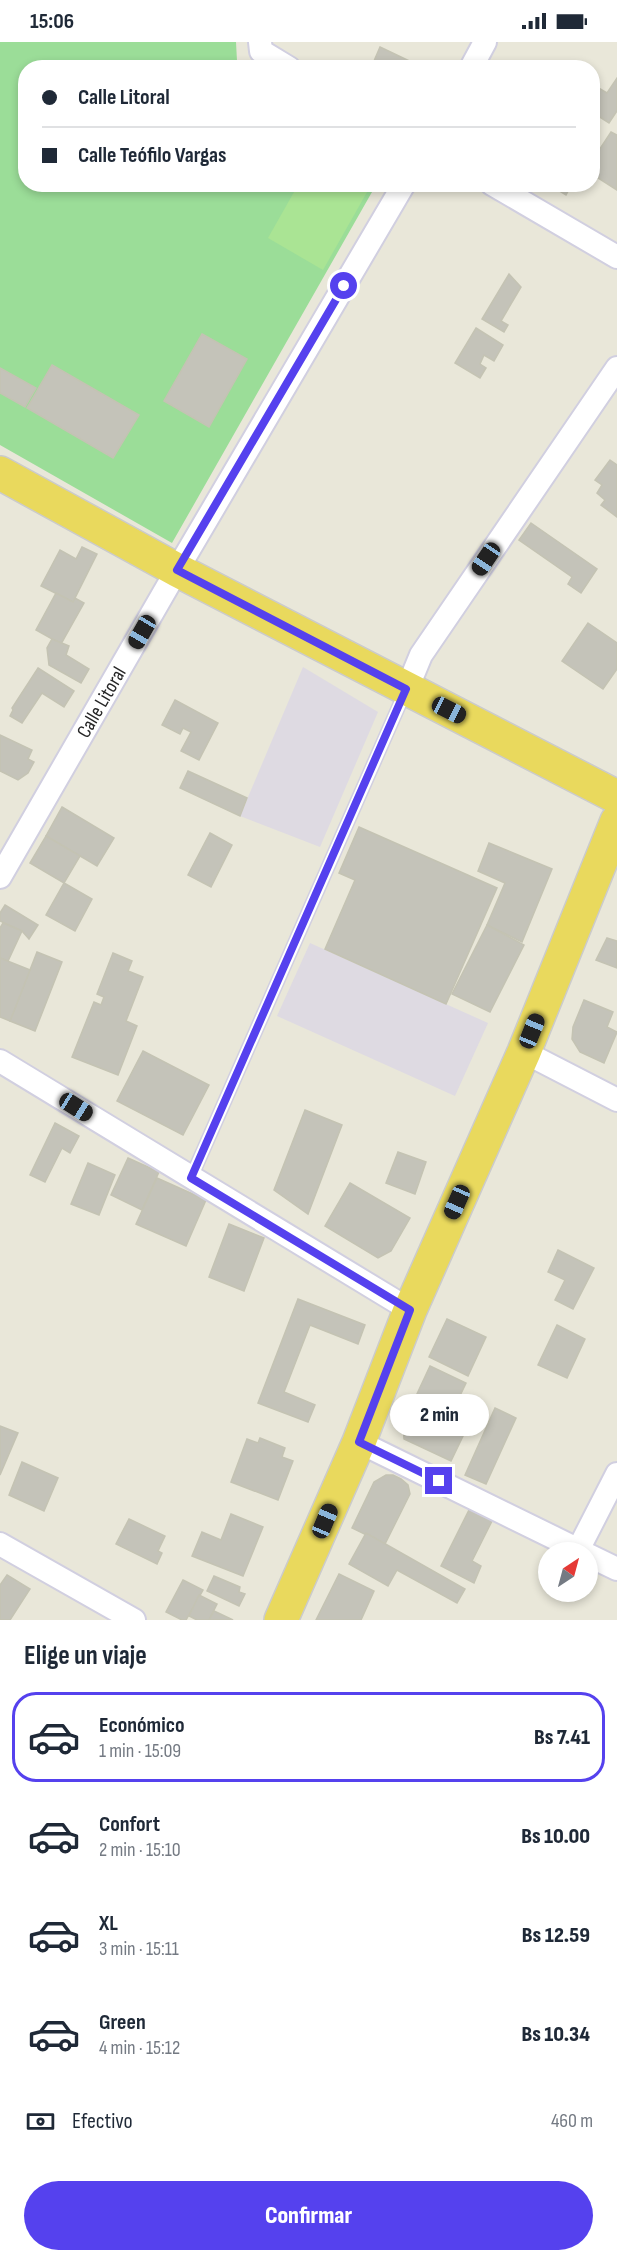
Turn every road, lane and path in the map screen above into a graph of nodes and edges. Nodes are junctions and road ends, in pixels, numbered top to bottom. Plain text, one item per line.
1 (260, 42) edge
2 (485, 42) edge
3 (276, 60) edge
4 (475, 60) edge
5 (399, 192) edge
6 (506, 192) edge
7 (617, 257) edge
8 (617, 368) edge
9 (0, 473) edge
10 (177, 570) junction
11 (406, 689) junction
12 (617, 797) edge
13 (617, 821) edge
14 (0, 877) edge
15 (524, 1052) junction
16 (0, 1061) edge
17 (617, 1100) edge
18 (191, 1178) junction
19 (410, 1310) junction
20 (359, 1442) junction
21 (617, 1473) edge
22 (563, 1542) edge
23 (587, 1542) edge
24 (0, 1544) edge
25 (598, 1560) edge
26 (617, 1569) edge
27 (134, 1620) edge
28 (281, 1620) edge

1 - 3 street
2 - 4 street
5 - 10 street, Calle Litoral
6 - 7 street
8 - 11 street
9 - 10 highway
10 - 11 highway
10 - 14 street, Calle Litoral
11 - 12 highway
11 - 18 lane
13 - 15 highway
15 - 17 street
15 - 19 highway
16 - 18 street
18 - 19 street
19 - 20 highway
20 - 22 street
20 - 28 highway
21 - 23 street
24 - 27 street
25 - 26 street

